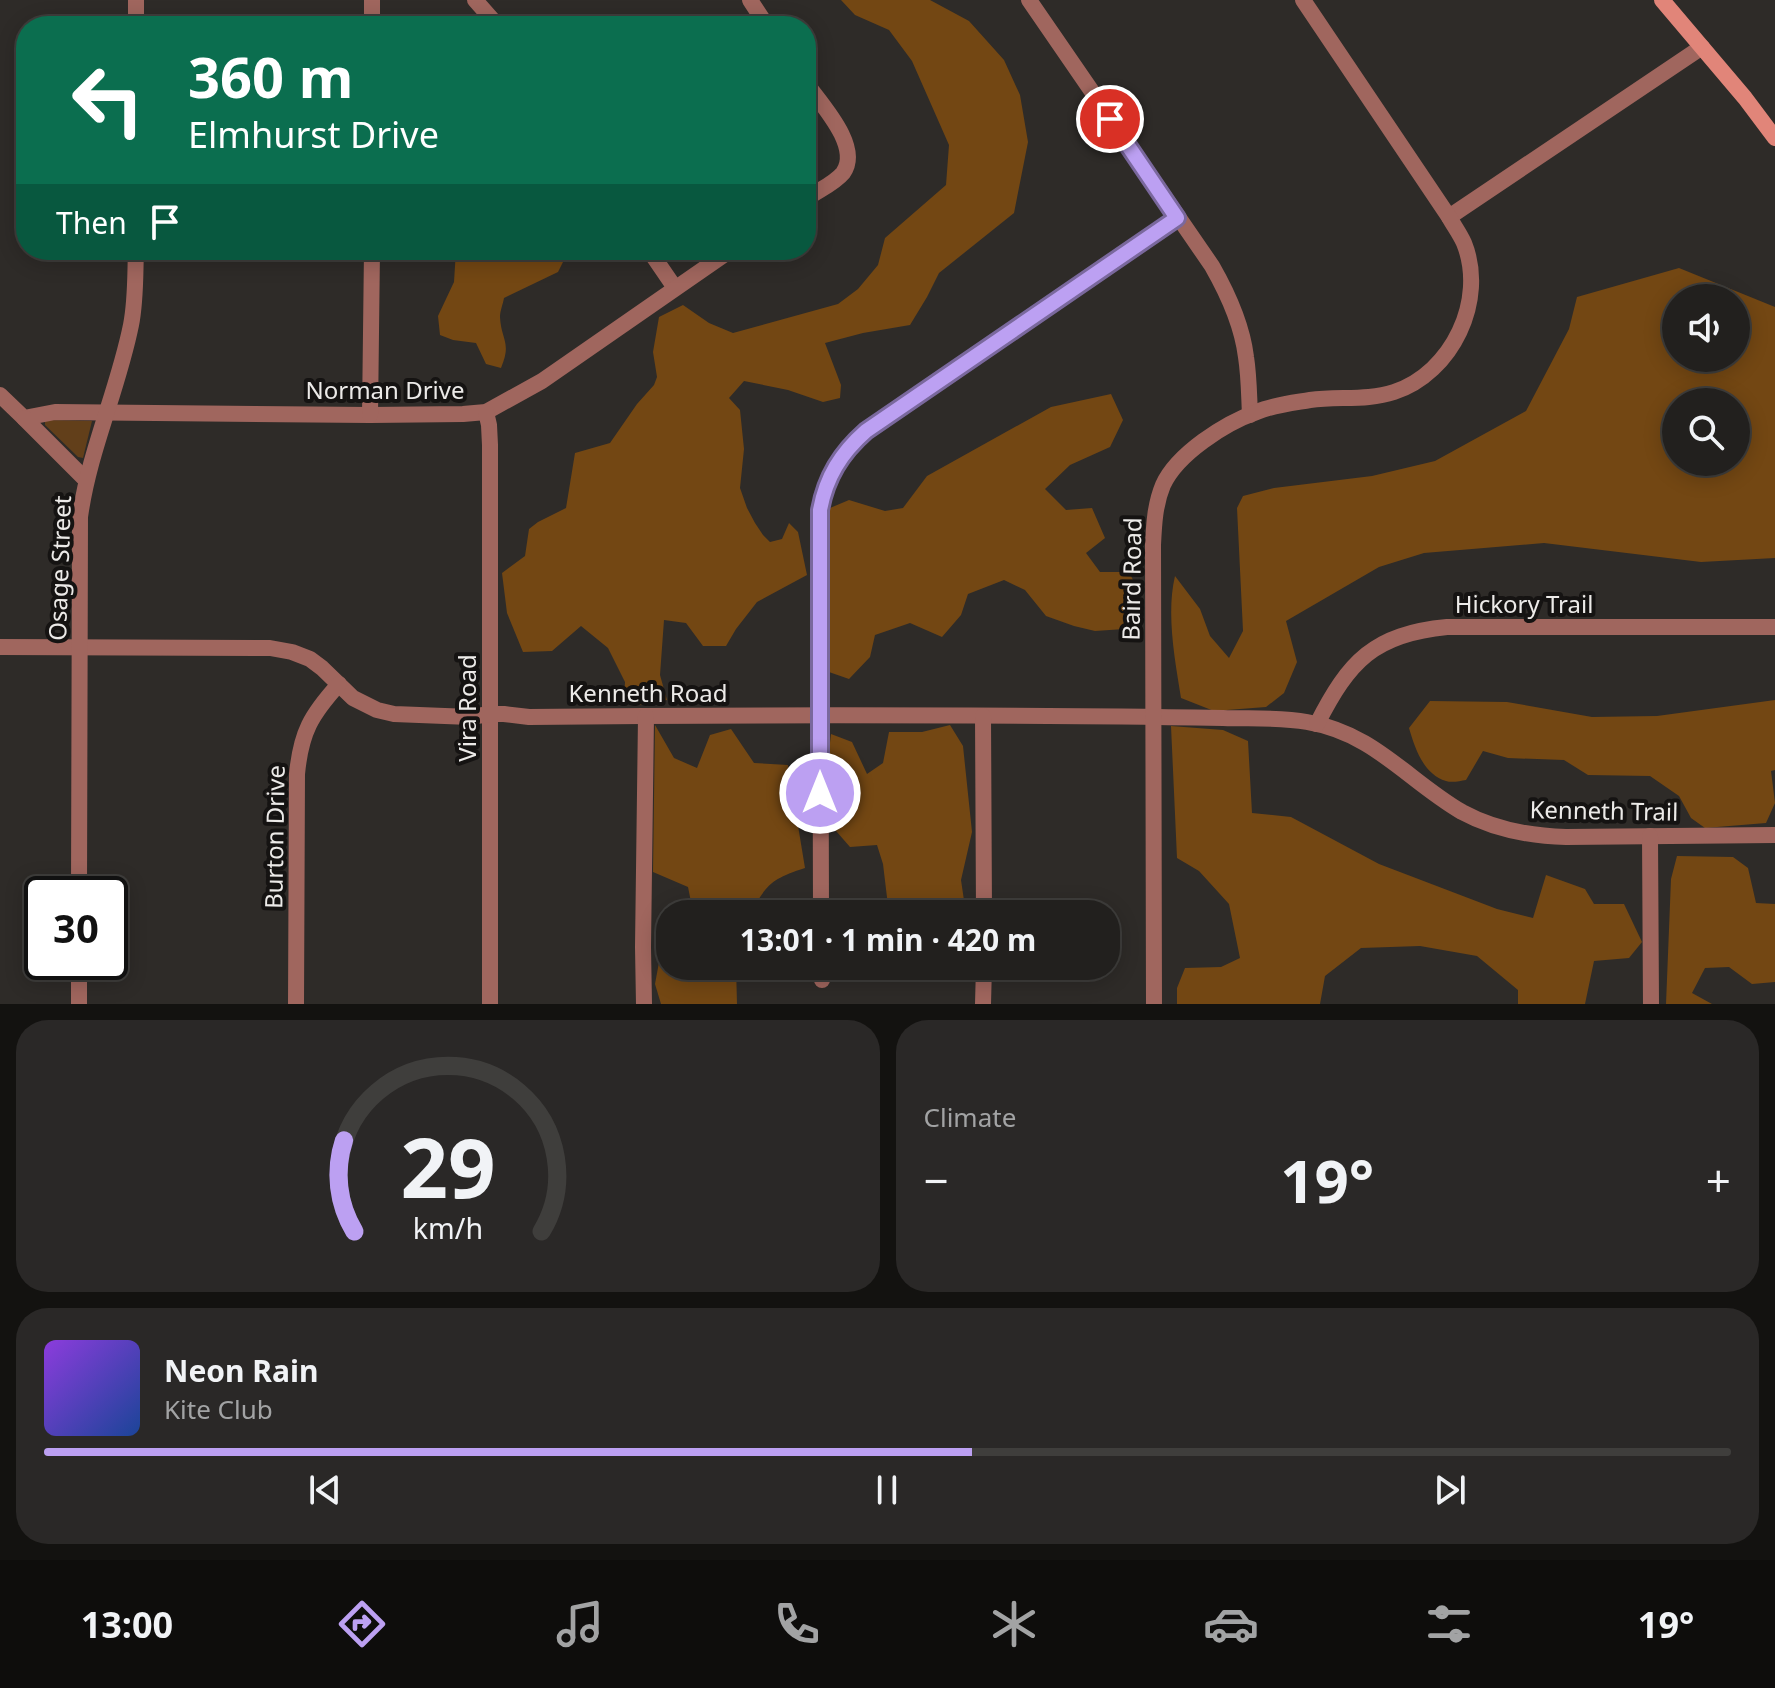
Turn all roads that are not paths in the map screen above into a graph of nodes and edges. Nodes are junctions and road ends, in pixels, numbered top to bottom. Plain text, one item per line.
1 (475, 0) edge
2 (1029, 0) edge
3 (1303, 0) edge
4 (1662, 0) edge
5 (489, 16) edge
6 (1702, 47) junction
7 (816, 97) edge
8 (1775, 138) edge
9 (816, 192) edge
10 (1449, 217) junction
11 (1177, 218) junction
12 (136, 260) edge
13 (372, 260) edge
14 (656, 260) edge
15 (716, 260) edge
16 (675, 288) junction
17 (0, 395) edge
18 (107, 412) junction
19 (486, 412) junction
20 (370, 415) junction
21 (1250, 415) junction
22 (24, 418) junction
23 (86, 480) junction
24 (1775, 627) edge
25 (0, 647) edge
26 (80, 648) junction
27 (339, 684) junction
28 (490, 714) junction
29 (646, 716) junction
30 (819, 716) junction
31 (983, 716) junction
32 (1154, 716) junction
33 (1317, 724) junction
34 (1775, 835) edge
35 (1650, 836) junction
36 (79, 876) edge
37 (821, 900) edge
38 (984, 900) edge
39 (79, 980) edge
40 (984, 980) edge
41 (79, 1004) edge
42 (296, 1004) edge
43 (490, 1004) edge
44 (644, 1004) edge
45 (983, 1004) edge
46 (1154, 1004) edge
47 (1651, 1004) edge

1 - 5 street
2 - 11 street
3 - 10 street, Baird Road
4 - 6 main road
6 - 8 main road
6 - 10 street
7 - 9 street
10 - 21 street, Baird Road
11 - 21 street
11 - 30 street
12 - 18 street, Osage Street
13 - 20 street
14 - 16 street
15 - 16 street, Norman Drive
16 - 19 street, Norman Drive
17 - 22 street
18 - 20 street, Norman Drive
18 - 22 street, Norman Drive
18 - 23 street, Osage Street
19 - 20 street, Norman Drive
19 - 28 street, Vira Road
21 - 32 street, Baird Road
22 - 23 street
23 - 26 street, Osage Street
24 - 33 street, Hickory Trail
25 - 26 street, Kenneth Road
26 - 27 street, Kenneth Road
26 - 36 street, Osage Street
27 - 28 street, Kenneth Road
27 - 42 street, Burton Drive
28 - 29 street, Kenneth Road
28 - 43 street, Vira Road
29 - 30 street, Kenneth Road
29 - 44 street
30 - 31 street, Kenneth Road
30 - 37 street
31 - 32 street, Kenneth Road
31 - 38 street
32 - 33 street, Kenneth Road
32 - 46 street, Baird Road
33 - 35 street, Kenneth Trail
34 - 35 street, Kenneth Trail
35 - 47 street
39 - 41 street
40 - 45 street

